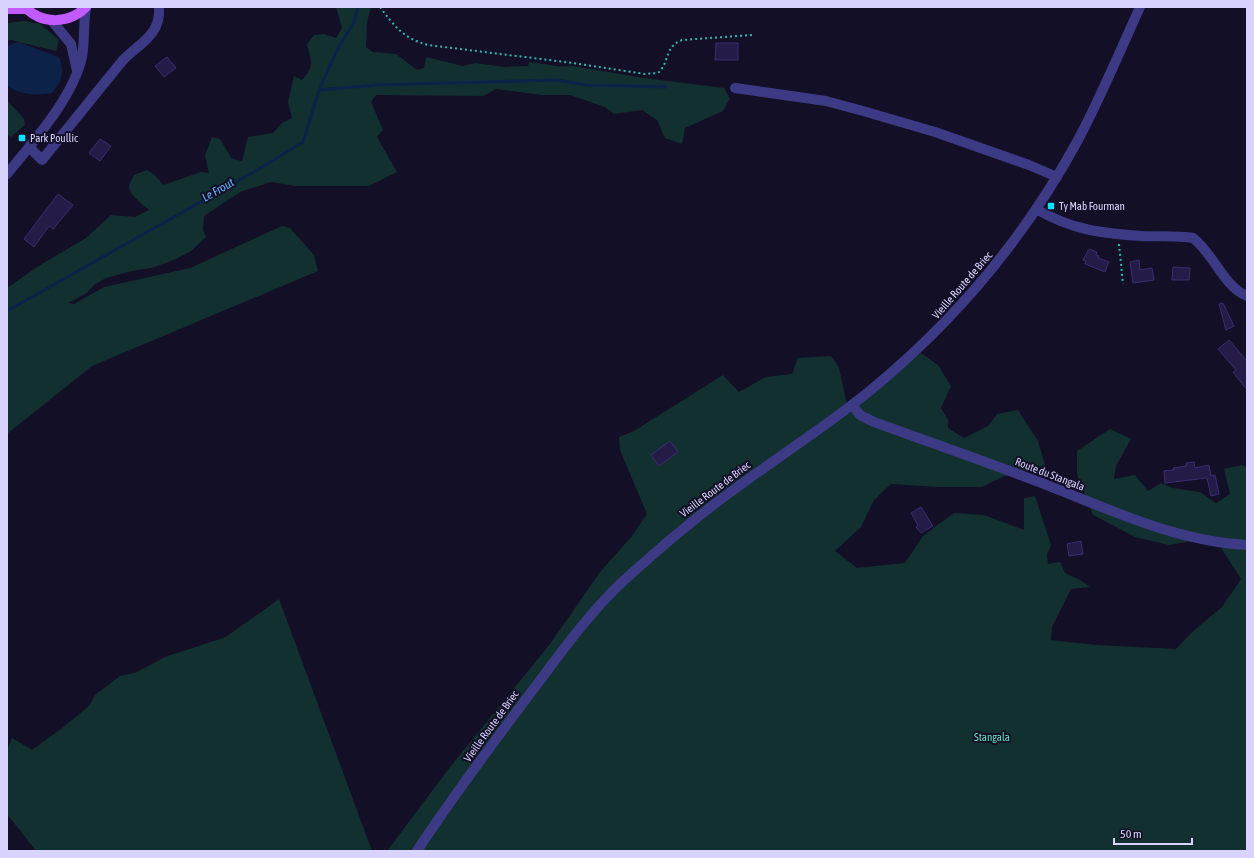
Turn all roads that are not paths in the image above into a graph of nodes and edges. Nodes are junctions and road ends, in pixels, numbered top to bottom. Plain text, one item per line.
1 (159, 7) edge
2 (1140, 7) edge
3 (25, 8) edge
4 (86, 8) edge
5 (7, 9) edge
6 (52, 21) junction
7 (77, 73) junction
8 (735, 88) dead end
9 (29, 147) junction
10 (7, 174) edge
11 (1057, 177) junction
12 (1036, 208) junction
13 (1247, 296) edge
14 (852, 405) junction
15 (1247, 545) edge
16 (417, 851) edge

1 - 9 street
2 - 11 street, Vieille Route de Briec
3 - 5 main road
3 - 6 main road
4 - 6 main road
4 - 7 street
6 - 7 street
7 - 9 street
8 - 11 street
9 - 10 street
11 - 12 street, Vieille Route de Briec
12 - 13 street
12 - 14 street, Vieille Route de Briec
14 - 15 street, Route du Stangala
14 - 16 street, Vieille Route de Briec

